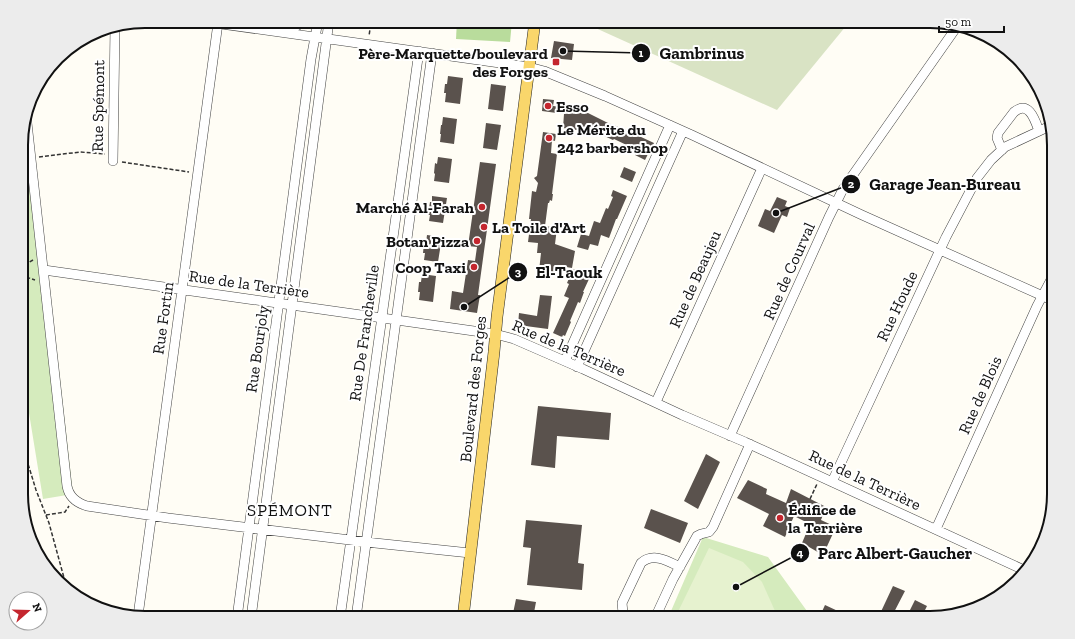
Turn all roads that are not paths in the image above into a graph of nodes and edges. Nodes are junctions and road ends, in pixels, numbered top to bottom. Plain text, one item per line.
1 (217, 28) edge
2 (254, 28) edge
3 (290, 28) edge
4 (317, 28) edge
5 (328, 28) edge
6 (534, 28) edge
7 (275, 31) junction
8 (954, 31) edge
9 (115, 32) edge
10 (315, 37) junction
11 (327, 38) junction
12 (419, 51) junction
13 (432, 53) junction
14 (529, 67) junction
15 (670, 125) junction
16 (1046, 128) edge
17 (683, 131) junction
18 (1039, 131) junction
19 (29, 136) edge
20 (1002, 150) junction
21 (113, 161) dead end
22 (762, 168) junction
23 (836, 203) junction
24 (940, 250) junction
25 (44, 270) junction
26 (1047, 288) edge
27 (182, 290) junction
28 (1043, 296) junction
29 (1047, 298) edge
30 (279, 303) junction
31 (292, 305) junction
32 (382, 318) junction
33 (396, 320) junction
34 (495, 334) junction
35 (565, 361) junction
36 (577, 367) junction
37 (656, 402) junction
38 (730, 436) junction
39 (750, 444) junction
40 (832, 482) junction
41 (151, 516) junction
42 (249, 527) junction
43 (262, 529) junction
44 (936, 529) junction
45 (351, 540) junction
46 (366, 542) junction
47 (470, 553) junction
48 (680, 567) junction
49 (1020, 568) edge
50 (139, 611) edge
51 (238, 611) edge
52 (252, 611) edge
53 (341, 611) edge
54 (357, 611) edge
55 (464, 611) edge
56 (623, 611) edge
57 (658, 611) edge

1 - 27 street, Rue Fortin
2 - 7 street
3 - 7 street
4 - 10 street, Rue Bourjoly
5 - 11 street, Rue Bourjoly
6 - 14 main road, Boulevard des Forges
7 - 10 street
8 - 23 street, Rue de Courval
9 - 21 street, Rue Spémont
10 - 11 street
10 - 30 street, Rue Bourjoly
11 - 12 street
11 - 31 street, Rue Bourjoly
12 - 13 street
12 - 32 street, Rue De Francheville
13 - 14 street
13 - 33 street, Rue De Francheville
14 - 15 street
14 - 34 main road, Boulevard des Forges
15 - 17 street
15 - 35 street
16 - 18 street, Rue Houde
17 - 22 street
17 - 36 street
18 - 20 street, Rue Houde
18 - 20 street
19 - 25 street
20 - 24 street, Rue Houde
22 - 23 street
22 - 37 street, Rue de Beaujeu
23 - 24 street
23 - 38 street, Rue de Courval
24 - 28 street
24 - 40 street, Rue Houde
25 - 27 street, Rue de la Terrière
25 - 41 street
26 - 28 street, Rue de Blois
27 - 30 street, Rue de la Terrière
27 - 41 street, Rue Fortin
28 - 29 street
28 - 44 street, Rue de Blois
30 - 31 street, Rue de la Terrière
30 - 42 street, Rue Bourjoly
31 - 32 street, Rue de la Terrière
31 - 43 street, Rue Bourjoly
32 - 33 street, Rue de la Terrière
32 - 45 street, Rue De Francheville
33 - 34 street, Rue de la Terrière
33 - 46 street, Rue De Francheville
34 - 35 street, Rue de la Terrière
34 - 47 main road, Boulevard des Forges
35 - 36 street, Rue de la Terrière
36 - 37 street, Rue de la Terrière
37 - 38 street, Rue de la Terrière
38 - 39 street, Rue de la Terrière
39 - 40 street, Rue de la Terrière
39 - 48 street
40 - 44 street, Rue de la Terrière
41 - 42 street
41 - 50 street, Rue Fortin
42 - 43 street
42 - 51 street, Rue Bourjoly
43 - 45 street
43 - 52 street, Rue Bourjoly
44 - 49 street, Rue de la Terrière
45 - 46 street
45 - 53 street, Rue De Francheville
46 - 47 street
46 - 54 street, Rue De Francheville
47 - 55 main road, Boulevard des Forges
48 - 56 street
48 - 57 street

